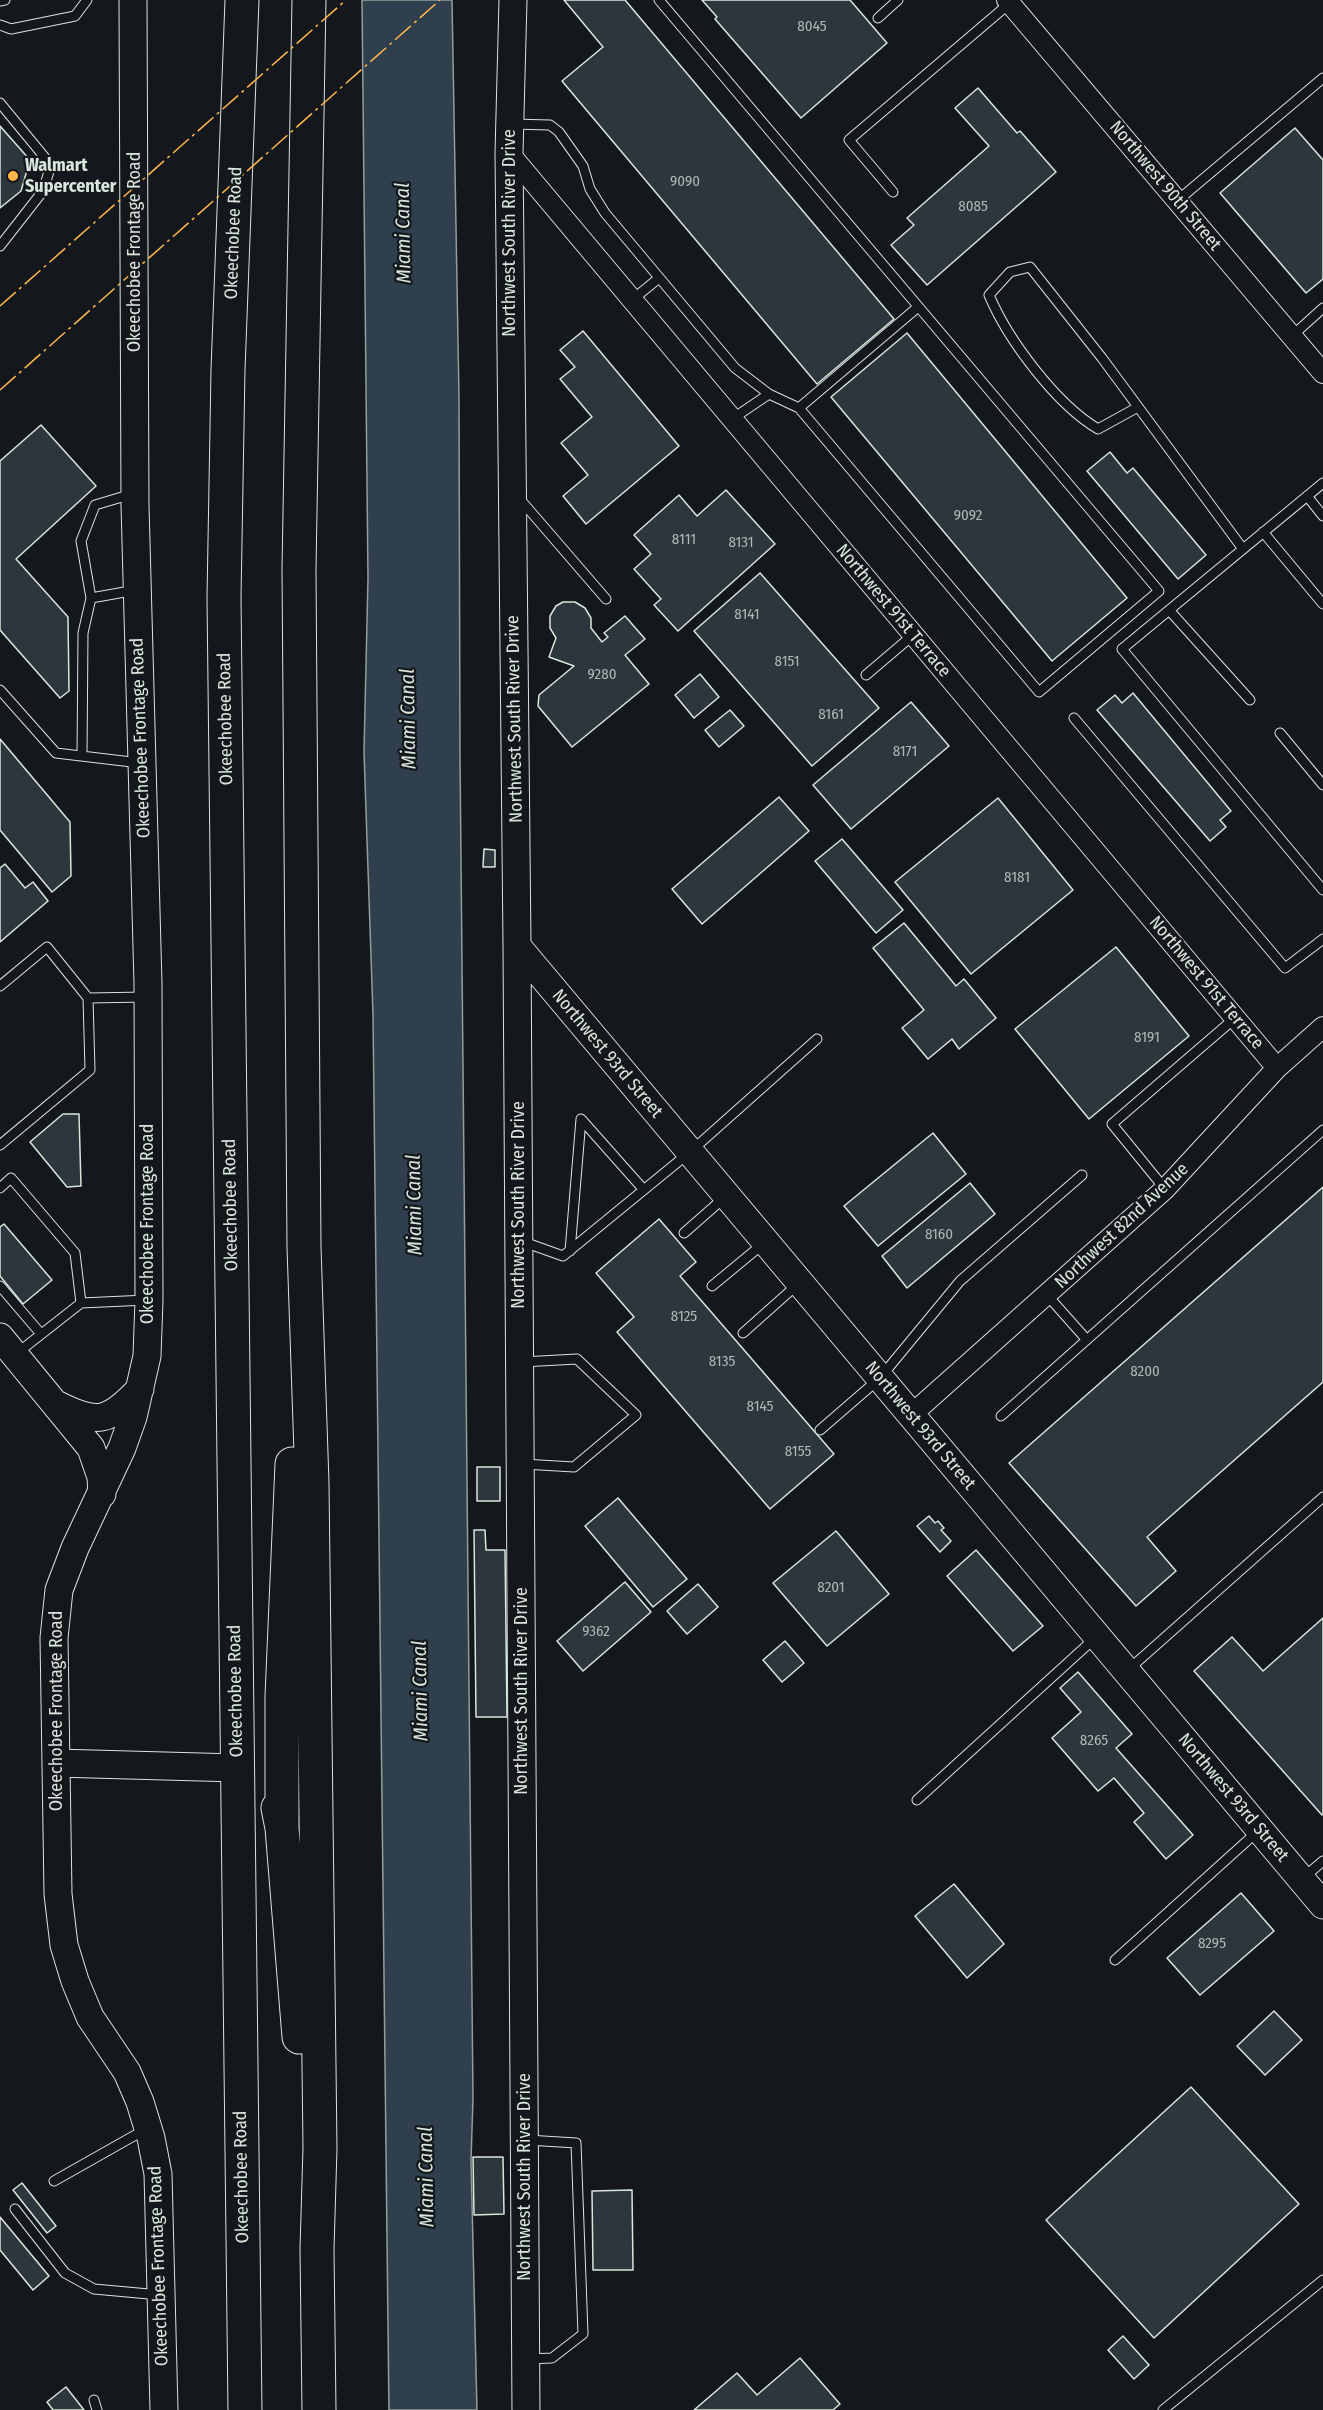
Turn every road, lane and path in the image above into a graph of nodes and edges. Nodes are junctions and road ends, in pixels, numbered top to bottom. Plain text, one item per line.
1 (5, 0) edge
2 (87, 0) edge
3 (133, 0) edge
4 (242, 0) edge
5 (249, 0) edge
6 (309, 0) edge
7 (513, 0) edge
8 (659, 0) edge
9 (898, 0) edge
10 (0, 1) edge
11 (1010, 1) edge
12 (878, 18) dead end
13 (0, 25) edge
14 (240, 67) junction
15 (1323, 78) edge
16 (0, 103) edge
17 (510, 124) junction
18 (509, 153) junction
19 (893, 192) dead end
20 (1177, 201) junction
21 (0, 246) edge
22 (660, 278) junction
23 (632, 300) junction
24 (918, 307) junction
25 (1323, 308) edge
26 (1292, 336) junction
27 (1323, 373) edge
28 (769, 394) junction
29 (1138, 407) junction
30 (799, 408) junction
31 (732, 419) junction
32 (1323, 483) edge
33 (512, 491) junction
34 (135, 493) junction
35 (1306, 496) junction
36 (1323, 516) edge
37 (1263, 532) junction
38 (1243, 549) junction
39 (137, 590) junction
40 (91, 598) junction
41 (606, 599) dead end
42 (1323, 604) edge
43 (1169, 610) junction
44 (913, 634) junction
45 (866, 675) dead end
46 (0, 690) edge
47 (1250, 700) dead end
48 (1074, 718) dead end
49 (1280, 733) dead end
50 (82, 756) junction
51 (142, 764) junction
52 (1323, 785) edge
53 (1323, 890) edge
54 (1323, 939) edge
55 (517, 946) junction
56 (0, 986) edge
57 (148, 997) junction
58 (88, 998) junction
59 (1235, 1018) junction
60 (1323, 1027) edge
61 (818, 1039) dead end
62 (1277, 1068) junction
63 (1323, 1131) edge
64 (0, 1145) edge
65 (690, 1152) junction
66 (1082, 1175) dead end
67 (0, 1188) edge
68 (1166, 1189) junction
69 (644, 1190) junction
70 (727, 1196) junction
71 (684, 1233) dead end
72 (519, 1240) junction
73 (765, 1241) junction
74 (304, 1247) junction
75 (570, 1251) junction
76 (800, 1282) junction
77 (0, 1286) edge
78 (712, 1286) dead end
79 (1047, 1295) junction
80 (149, 1300) junction
81 (81, 1303) junction
82 (743, 1333) dead end
83 (41, 1334) junction
84 (1087, 1340) junction
85 (7, 1346) edge
86 (520, 1362) junction
87 (880, 1378) junction
88 (140, 1389) junction
89 (57, 1405) junction
90 (911, 1415) junction
91 (1001, 1416) dead end
92 (820, 1430) dead end
93 (520, 1464) junction
94 (102, 1494) junction
95 (1323, 1497) edge
96 (1097, 1636) junction
97 (1126, 1671) junction
98 (282, 1696) junction
99 (56, 1764) junction
100 (237, 1768) junction
101 (917, 1800) dead end
102 (282, 1828) junction
103 (1259, 1830) junction
104 (1323, 1861) edge
105 (1302, 1880) junction
106 (1323, 1905) edge
107 (1115, 1960) dead end
108 (148, 2128) junction
109 (525, 2139) junction
110 (54, 2181) dead end
111 (15, 2209) dead end
112 (317, 2249) junction
113 (1323, 2280) edge
114 (162, 2295) junction
115 (526, 2359) junction
116 (164, 2410) edge
117 (245, 2410) edge
118 (319, 2410) edge
119 (526, 2410) edge
120 (1163, 2410) edge

1 - 10 lane
2 - 13 lane
3 - 34 street, Okeechobee Frontage Road
4 - 14 highway, Okeechobee Road
5 - 14 highway
6 - 74 highway
7 - 17 street, Northwest South River Drive
8 - 24 lane
9 - 12 lane
11 - 19 lane
11 - 20 street, Northwest 90th Street
14 - 100 highway, Okeechobee Road
15 - 20 lane
16 - 21 lane
17 - 18 street, Northwest South River Drive
17 - 22 lane
18 - 23 street, Northwest 91st Terrace
18 - 33 street, Northwest South River Drive
20 - 26 street, Northwest 90th Street
22 - 23 lane
22 - 28 lane
23 - 31 street, Northwest 91st Terrace
24 - 30 lane
24 - 30 lane
25 - 26 lane
26 - 27 street, Northwest 90th Street
28 - 30 lane
28 - 31 lane
29 - 29 lane
29 - 38 lane
31 - 44 street, Northwest 91st Terrace
32 - 35 lane
33 - 41 lane
33 - 55 street, Northwest South River Drive
34 - 39 street, Okeechobee Frontage Road
34 - 40 lane
35 - 36 lane
35 - 37 lane
37 - 38 lane
37 - 42 lane
38 - 43 lane
39 - 40 lane
39 - 51 street, Okeechobee Frontage Road
40 - 50 lane
43 - 47 lane
43 - 53 lane
44 - 45 lane
44 - 59 street, Northwest 91st Terrace
46 - 50 lane
48 - 54 lane
49 - 52 lane
50 - 51 lane
51 - 57 street, Okeechobee Frontage Road
55 - 65 street, Northwest 93rd Street
55 - 72 street, Northwest South River Drive
56 - 58 lane
57 - 58 lane
57 - 80 street, Okeechobee Frontage Road
58 - 64 lane
59 - 62 street, Northwest 91st Terrace
59 - 68 lane
60 - 62 street, Northwest 82nd Avenue
61 - 65 lane
62 - 68 street, Northwest 82nd Avenue
63 - 84 lane
65 - 69 lane
65 - 70 street, Northwest 93rd Street
66 - 87 lane
67 - 81 lane
68 - 79 street, Northwest 82nd Avenue
69 - 75 lane
69 - 75 lane
70 - 71 lane
70 - 73 street, Northwest 93rd Street
72 - 75 lane
72 - 86 street, Northwest South River Drive
73 - 76 street, Northwest 93rd Street
73 - 78 lane
74 - 98 highway
74 - 112 highway
76 - 82 lane
76 - 87 street, Northwest 93rd Street
77 - 83 lane
79 - 84 lane
79 - 90 street, Northwest 82nd Avenue
80 - 81 lane
80 - 88 street, Okeechobee Frontage Road
81 - 83 lane
83 - 85 lane
84 - 91 lane
85 - 89 street
86 - 93 street, Northwest South River Drive
86 - 93 lane
87 - 90 street, Northwest 93rd Street
87 - 92 lane
88 - 89 street
88 - 94 street, Okeechobee Frontage Road
89 - 94 street
90 - 96 street, Northwest 93rd Street
93 - 109 street, Northwest South River Drive
94 - 99 street, Okeechobee Frontage Road
95 - 97 lane
96 - 97 street, Northwest 93rd Street
96 - 101 lane
97 - 103 street, Northwest 93rd Street
98 - 100 highway
98 - 102 highway
99 - 100 street
99 - 108 street, Okeechobee Frontage Road
100 - 102 highway
100 - 117 highway, Okeechobee Road
102 - 112 highway
103 - 105 street, Northwest 93rd Street
103 - 107 lane
104 - 105 lane
105 - 106 street, Northwest 93rd Street
108 - 110 lane
108 - 114 street, Okeechobee Frontage Road
109 - 115 street, Northwest South River Drive
109 - 115 lane
111 - 114 lane
112 - 118 highway
113 - 120 lane
114 - 116 street, Okeechobee Frontage Road
115 - 119 street, Northwest South River Drive

